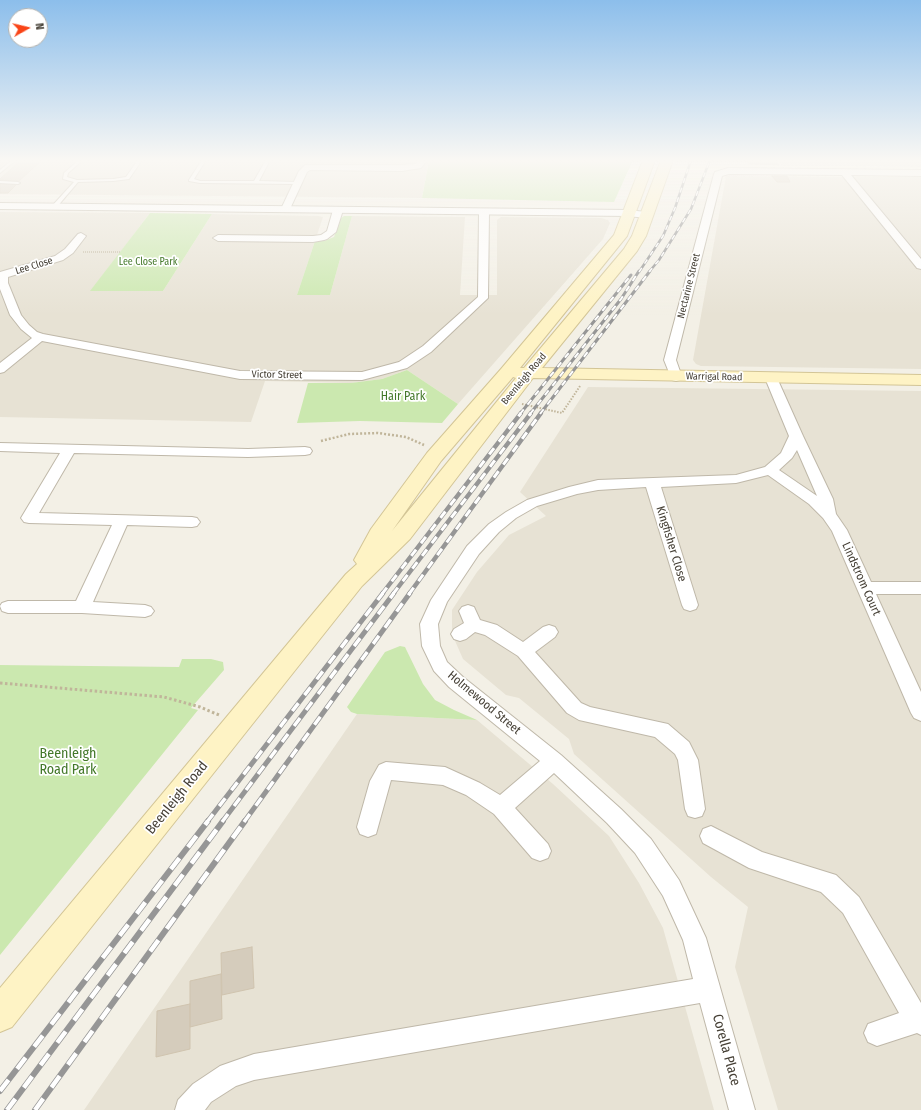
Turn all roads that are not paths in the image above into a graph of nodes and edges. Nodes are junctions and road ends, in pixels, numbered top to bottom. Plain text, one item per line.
1 (337, 212) edge
2 (469, 212) edge
3 (484, 212) junction
4 (647, 212) edge
5 (708, 212) edge
6 (877, 212) edge
7 (628, 213) junction
8 (646, 215) junction
9 (81, 236) dead end
10 (218, 238) dead end
11 (921, 266) edge
12 (1, 275) edge
13 (40, 337) junction
14 (549, 349) junction
15 (0, 369) edge
16 (507, 373) junction
17 (528, 374) junction
18 (676, 377) junction
19 (771, 378) junction
20 (576, 380) junction
21 (921, 380) edge
22 (796, 436) junction
23 (0, 447) edge
24 (69, 449) junction
25 (305, 451) dead end
26 (770, 470) junction
27 (652, 483) junction
28 (828, 515) junction
29 (122, 520) junction
30 (192, 522) dead end
31 (354, 580) junction
32 (865, 588) junction
33 (921, 588) edge
34 (690, 605) dead end
35 (8, 607) dead end
36 (82, 607) junction
37 (145, 611) dead end
38 (467, 623) dead end
39 (549, 632) dead end
40 (524, 651) junction
41 (921, 713) edge
42 (554, 761) junction
43 (501, 807) junction
44 (695, 809) dead end
45 (368, 827) dead end
46 (711, 836) dead end
47 (540, 851) dead end
48 (709, 989) junction
49 (0, 1015) edge
50 (919, 1021) edge
51 (877, 1033) dead end
52 (188, 1110) edge
53 (742, 1110) edge

1 - 10 street
2 - 3 street
3 - 7 street
3 - 13 street, Victor Street
4 - 8 main road, Beenleigh Road
5 - 18 street, Nectarine Street
6 - 11 street
7 - 8 street
7 - 16 main road, Beenleigh Road
8 - 14 main road, Beenleigh Road
9 - 12 street, Lee Close
12 - 13 street, Victor Street
13 - 15 street
14 - 17 main road, Beenleigh Road
14 - 20 main road
16 - 17 main road, Warrigal Road
16 - 31 main road, Beenleigh Road
17 - 20 main road, Warrigal Road
17 - 31 main road, Beenleigh Road
18 - 19 main road, Warrigal Road
18 - 20 main road, Warrigal Road
19 - 21 main road, Warrigal Road
19 - 22 street
22 - 26 street, Holmewood Street
22 - 28 street
23 - 24 street
24 - 25 street
24 - 29 street
26 - 27 street, Holmewood Street
26 - 28 street, Lindstrom Court
27 - 34 street, Kingfisher Close
27 - 42 street, Holmewood Street
28 - 32 street, Lindstrom Court
29 - 30 street
29 - 36 street
31 - 49 main road, Beenleigh Road
32 - 33 street
32 - 41 street, Lindstrom Court
35 - 36 street
36 - 37 street
38 - 40 street
39 - 40 street
40 - 44 street
42 - 43 street
42 - 48 street, Holmewood Street
43 - 45 street
43 - 47 street
46 - 50 street
48 - 52 street
48 - 53 street, Corella Place
50 - 51 street

